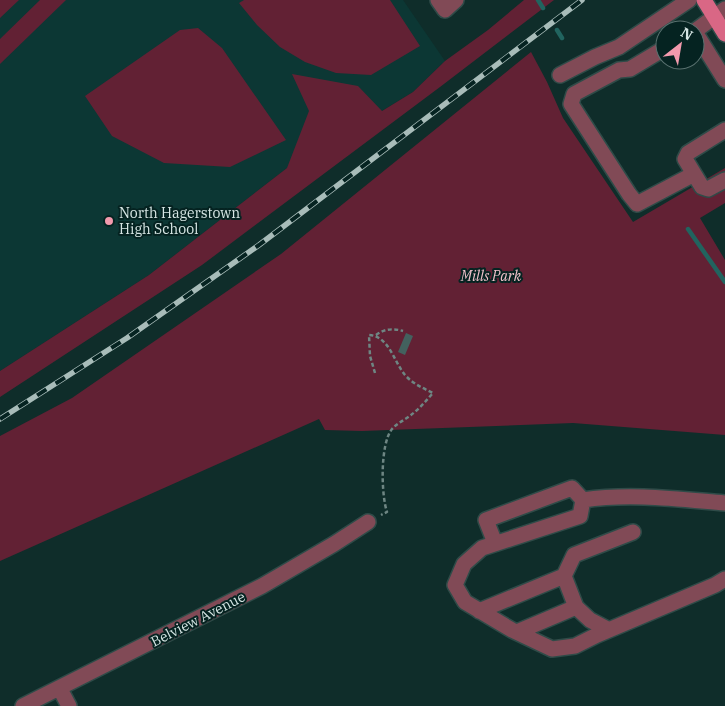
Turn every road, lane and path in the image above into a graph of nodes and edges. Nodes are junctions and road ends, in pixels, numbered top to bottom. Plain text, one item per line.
1 (438, 0) edge
2 (456, 0) edge
3 (689, 0) edge
4 (704, 0) edge
5 (720, 13) edge
6 (705, 24) edge
7 (725, 34) edge
8 (705, 48) edge
9 (655, 54) edge
10 (560, 75) dead end
11 (725, 80) edge
12 (725, 130) edge
13 (694, 174) junction
14 (725, 180) edge
15 (403, 331) dead end
16 (376, 335) junction
17 (375, 373) dead end
18 (583, 500) junction
19 (725, 503) edge
20 (372, 519) joint
21 (634, 532) dead end
22 (495, 543) junction
23 (564, 576) junction
24 (725, 579) edge
25 (576, 607) junction
26 (479, 611) junction
27 (609, 630) junction
28 (517, 632) junction
29 (60, 689) junction
30 (23, 706) edge
31 (69, 706) edge

1 - 2 street
3 - 10 street
4 - 5 main road
5 - 6 street
5 - 7 main road
8 - 11 street
9 - 13 street
12 - 13 street
13 - 14 street
15 - 16 path
16 - 17 path
16 - 20 path
18 - 19 street
18 - 22 street
18 - 22 street
20 - 29 street, Belview Avenue
21 - 23 street
22 - 26 street
23 - 25 street
23 - 26 street
24 - 27 street
25 - 27 street
25 - 28 street
26 - 28 street
27 - 28 street
29 - 30 street, Belview Avenue
29 - 31 street

